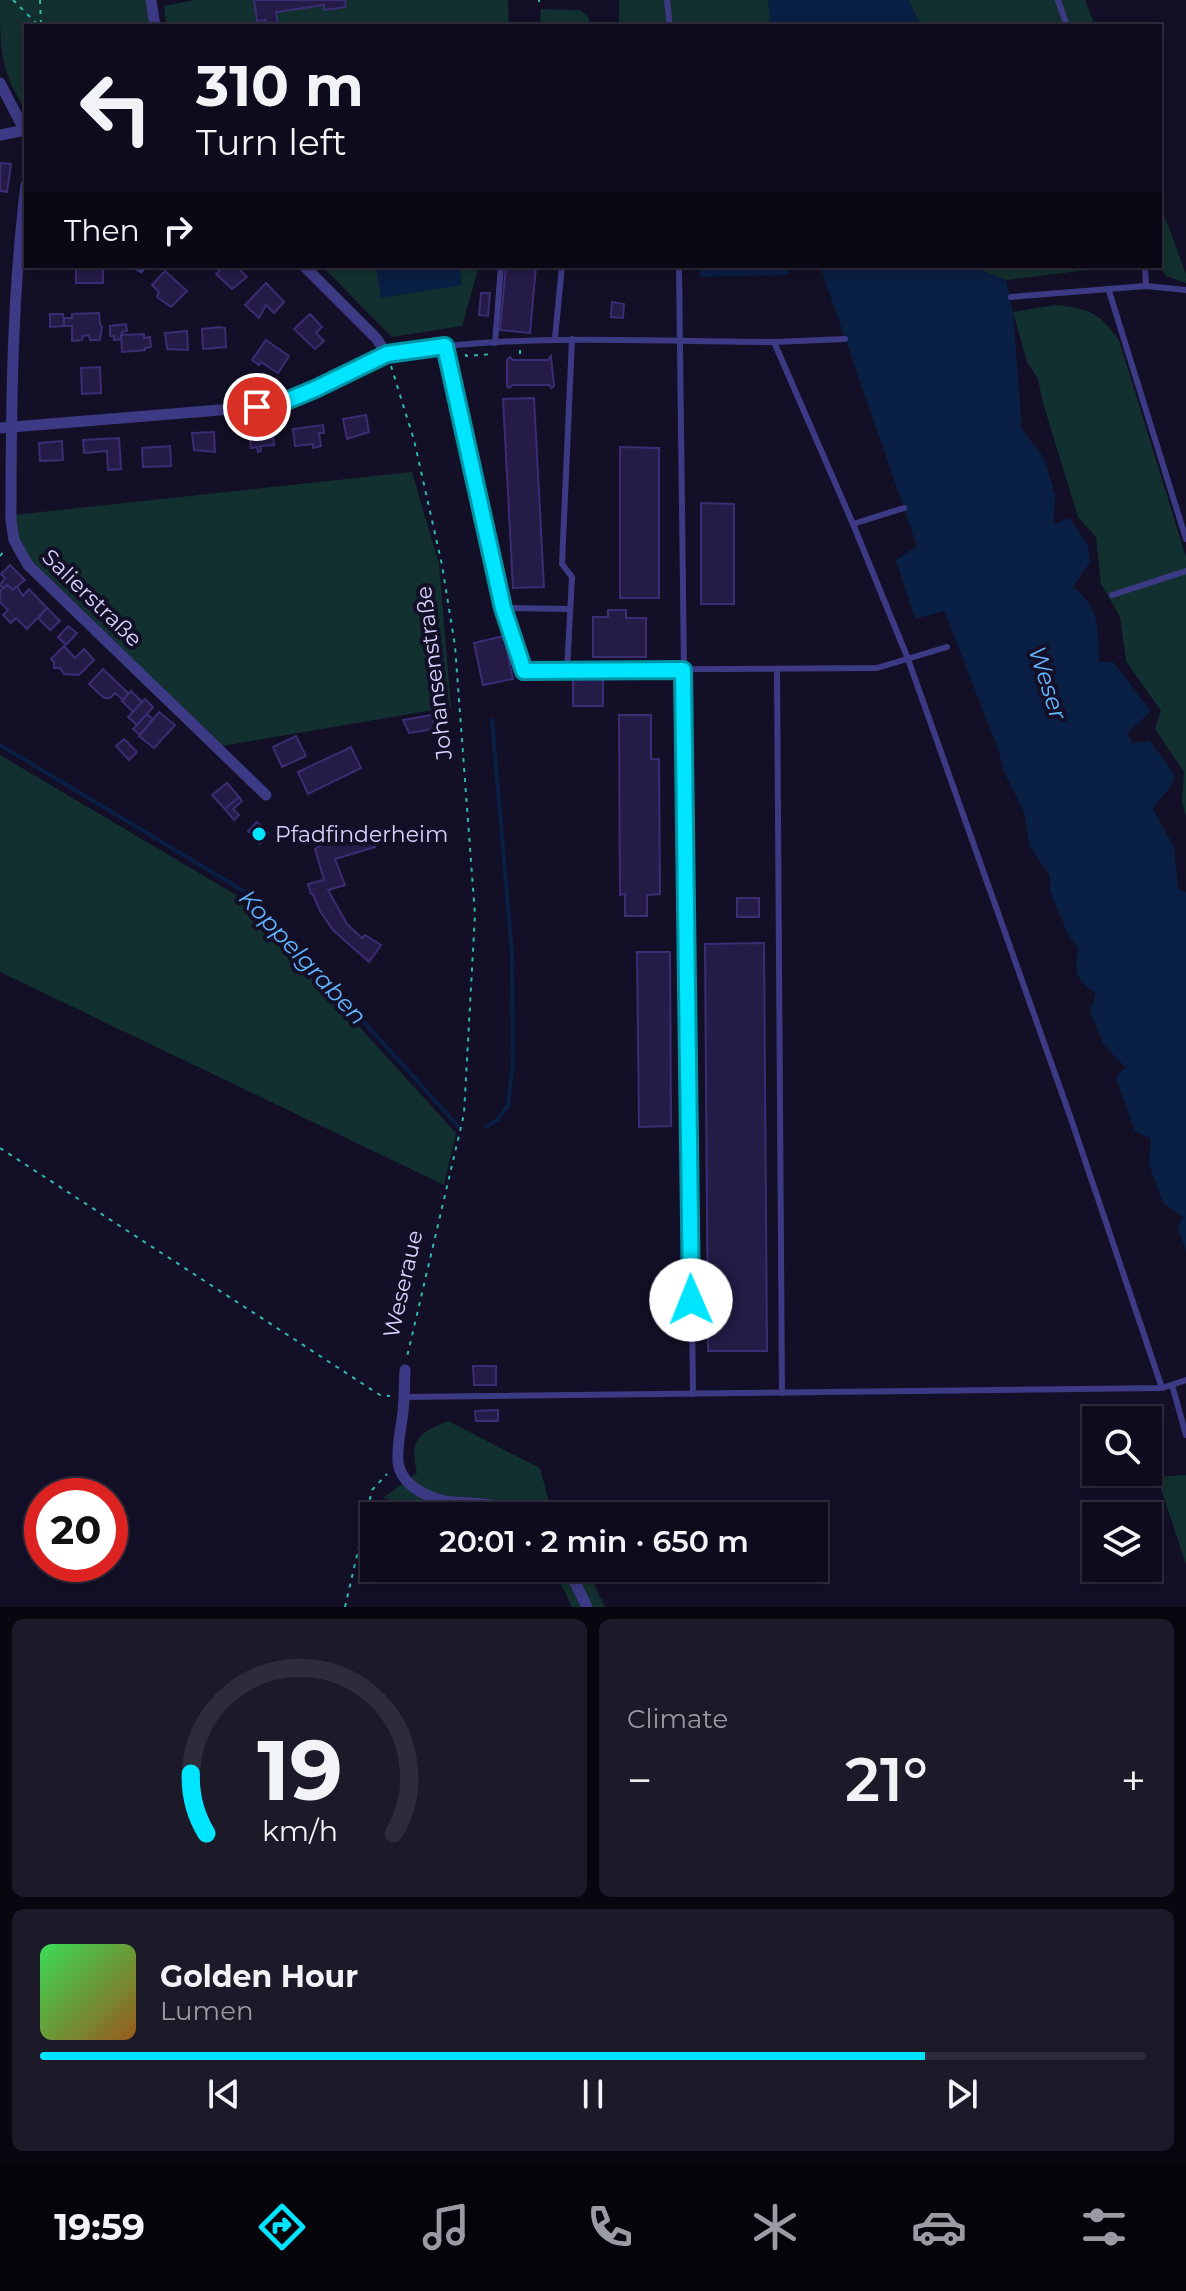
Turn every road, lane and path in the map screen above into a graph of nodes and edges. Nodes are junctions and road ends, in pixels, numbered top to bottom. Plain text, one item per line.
1 (13, 0) edge
2 (40, 0) edge
3 (151, 0) edge
4 (667, 0) edge
5 (1058, 0) edge
6 (38, 24) edge
7 (40, 24) edge
8 (155, 24) edge
9 (670, 24) edge
10 (1066, 24) edge
11 (0, 83) edge
12 (24, 127) edge
13 (24, 131) edge
14 (0, 135) edge
15 (24, 220) edge
16 (22, 254) edge
17 (306, 268) edge
18 (501, 268) edge
19 (562, 268) edge
20 (679, 268) edge
21 (1145, 268) edge
22 (1146, 286) junction
23 (1186, 290) edge
24 (1109, 291) junction
25 (1011, 297) dead end
26 (555, 338) junction
27 (572, 339) junction
28 (845, 339) dead end
29 (679, 342) junction
30 (774, 342) junction
31 (495, 343) junction
32 (445, 346) junction
33 (387, 354) junction
34 (0, 428) edge
35 (13, 428) junction
36 (904, 508) dead end
37 (853, 524) junction
38 (1186, 539) edge
39 (1186, 571) edge
40 (1112, 595) dead end
41 (503, 608) junction
42 (570, 609) junction
43 (947, 647) dead end
44 (908, 659) junction
45 (567, 670) junction
46 (683, 670) junction
47 (777, 670) junction
48 (266, 795) dead end
49 (464, 1114) joint
50 (0, 1148) edge
51 (405, 1370) joint
52 (1186, 1380) edge
53 (1172, 1385) junction
54 (1162, 1388) junction
55 (782, 1393) junction
56 (693, 1394) junction
57 (404, 1397) junction
58 (1186, 1435) edge
59 (398, 1465) junction
60 (450, 1502) edge
61 (575, 1582) edge
62 (345, 1607) edge
63 (587, 1607) edge

1 - 6 path
2 - 7 path
3 - 8 street
4 - 9 lane
5 - 10 lane
11 - 12 street
13 - 14 street
15 - 16 street, Salierstraße
16 - 35 street, Salierstraße
17 - 33 street
18 - 31 lane
19 - 26 lane
20 - 29 lane
21 - 22 lane
22 - 23 lane
22 - 24 lane
24 - 25 lane
24 - 38 lane
26 - 27 lane
26 - 31 lane
27 - 29 lane
27 - 42 lane
28 - 30 lane
29 - 30 lane
29 - 46 lane
30 - 37 lane
31 - 32 lane
32 - 33 lane
32 - 41 lane
33 - 35 street
33 - 49 path, Johansenstraße
34 - 35 street
35 - 48 street, Salierstraße
36 - 37 lane
37 - 44 lane
39 - 40 lane
41 - 42 lane
41 - 45 lane
42 - 45 lane
43 - 44 lane
44 - 47 lane
44 - 54 lane
45 - 46 lane
46 - 47 lane
46 - 56 lane
47 - 55 lane
49 - 51 path, Weseraue
50 - 57 path
51 - 57 street, Weseraue
52 - 53 lane
53 - 54 lane
53 - 58 lane
54 - 55 lane
55 - 56 lane
56 - 57 lane
57 - 59 street, Weseraue
59 - 60 street
59 - 62 path
61 - 63 street

